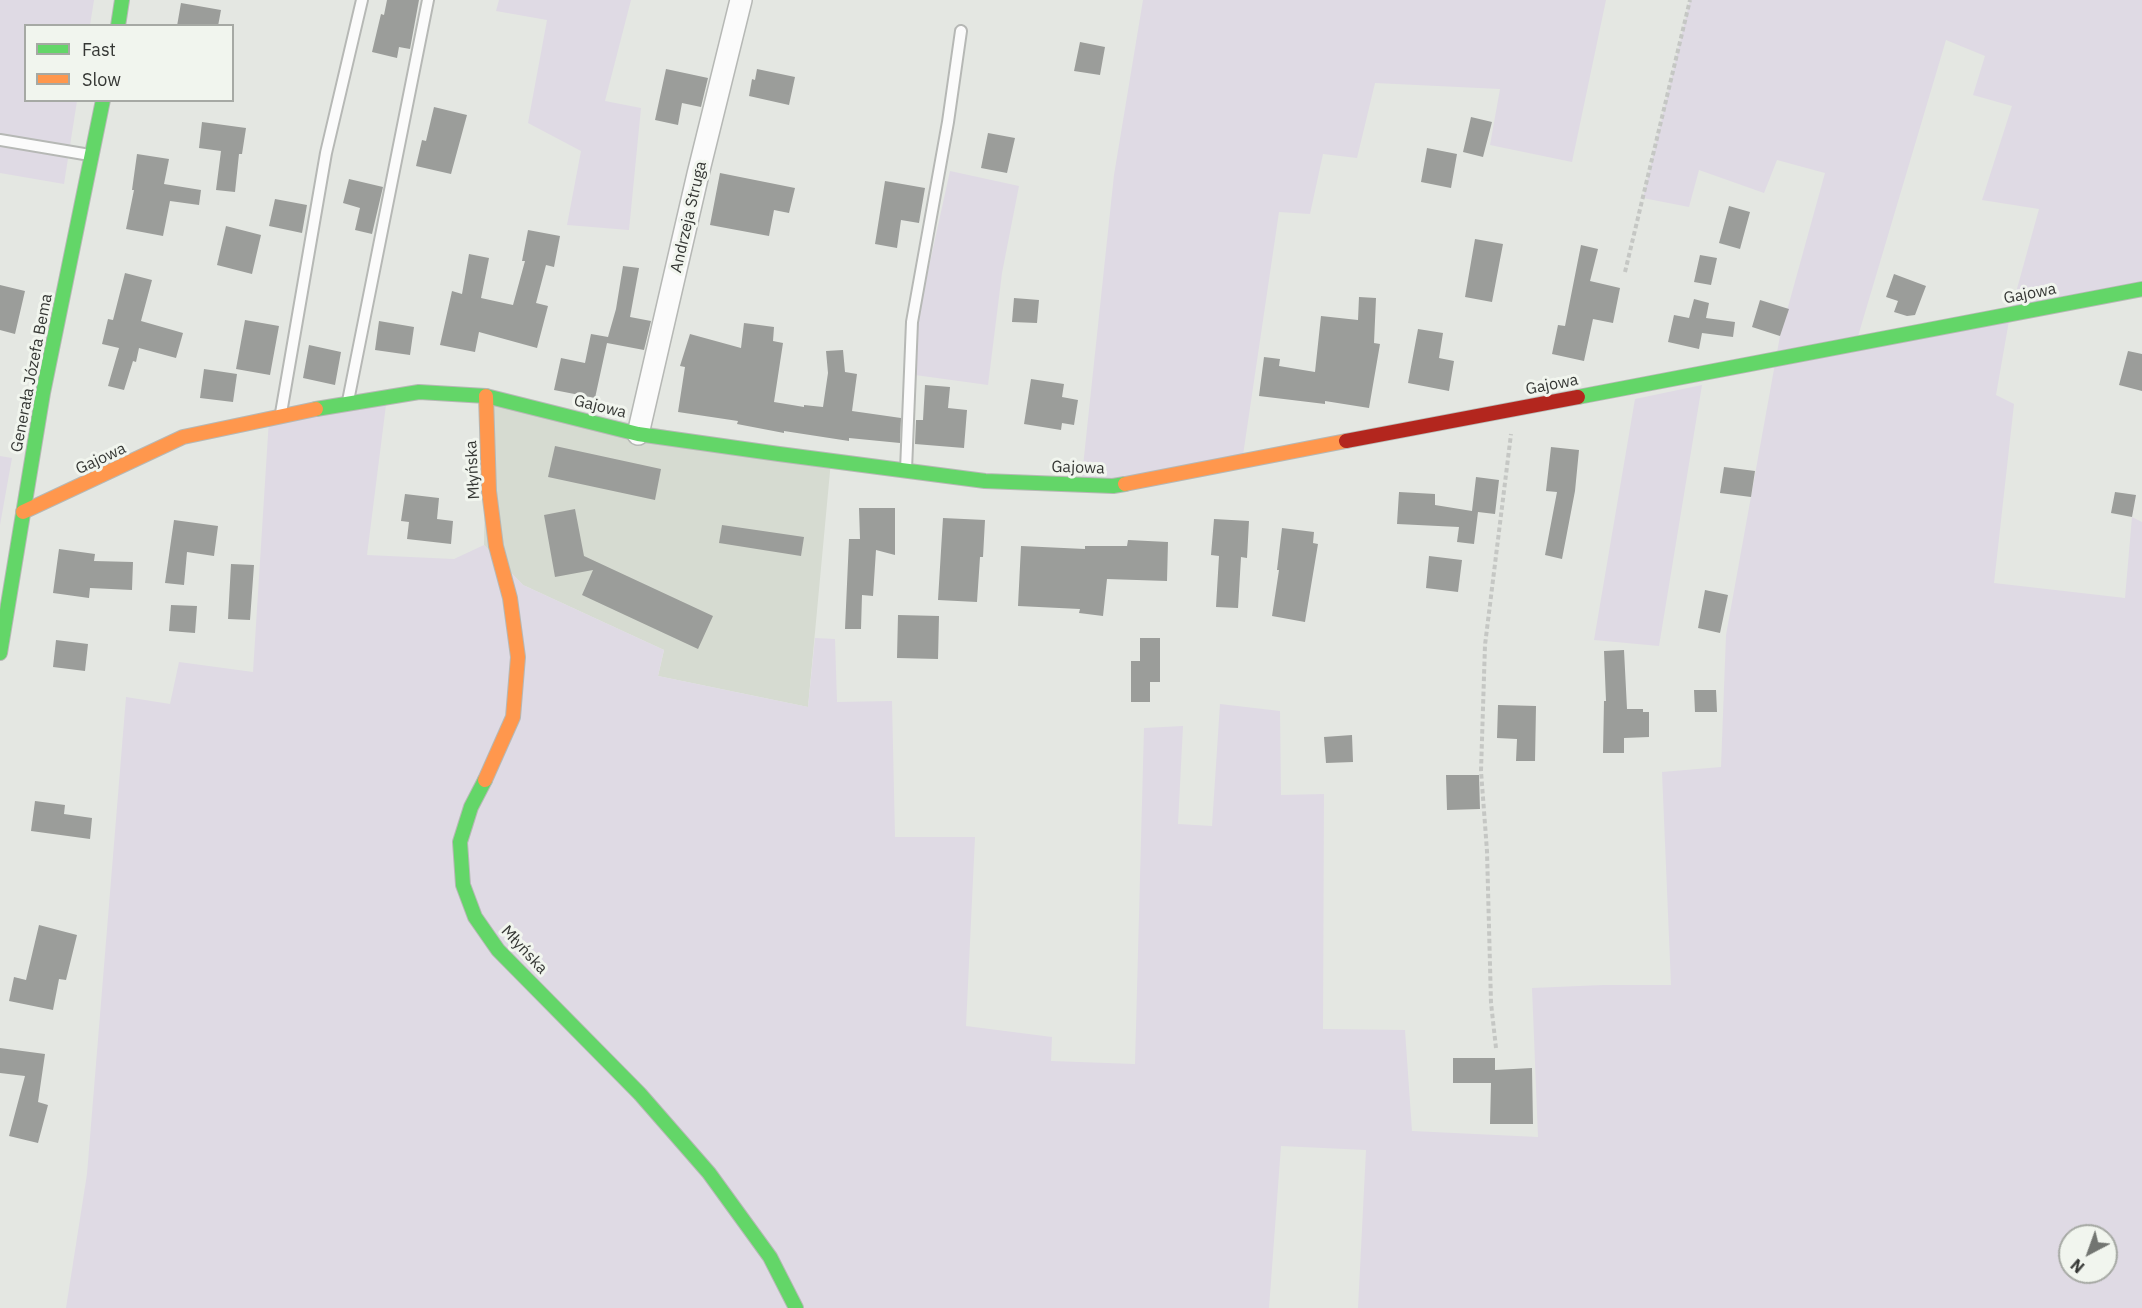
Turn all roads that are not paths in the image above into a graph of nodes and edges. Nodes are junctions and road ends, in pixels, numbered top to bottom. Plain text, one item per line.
1 (122, 0) edge
2 (362, 0) edge
3 (428, 0) edge
4 (741, 0) edge
5 (118, 24) edge
6 (961, 31) dead end
7 (103, 102) edge
8 (0, 140) edge
9 (93, 155) junction
10 (2142, 289) edge
11 (486, 396) junction
12 (347, 404) junction
13 (280, 417) junction
14 (638, 434) junction
15 (906, 470) junction
16 (23, 512) junction
17 (0, 654) edge
18 (796, 1308) edge

1 - 5 street
2 - 13 lane
3 - 12 lane
4 - 14 street, Andrzeja Struga
6 - 15 lane
7 - 9 street, Generała Józefa Bema
8 - 9 lane
9 - 16 street, Generała Józefa Bema
10 - 15 street, Gajowa
11 - 12 street, Gajowa
11 - 14 street, Gajowa
11 - 18 street, Młyńska
12 - 13 street, Gajowa
13 - 16 street, Gajowa
14 - 15 street, Gajowa
16 - 17 street, Generała Józefa Bema

